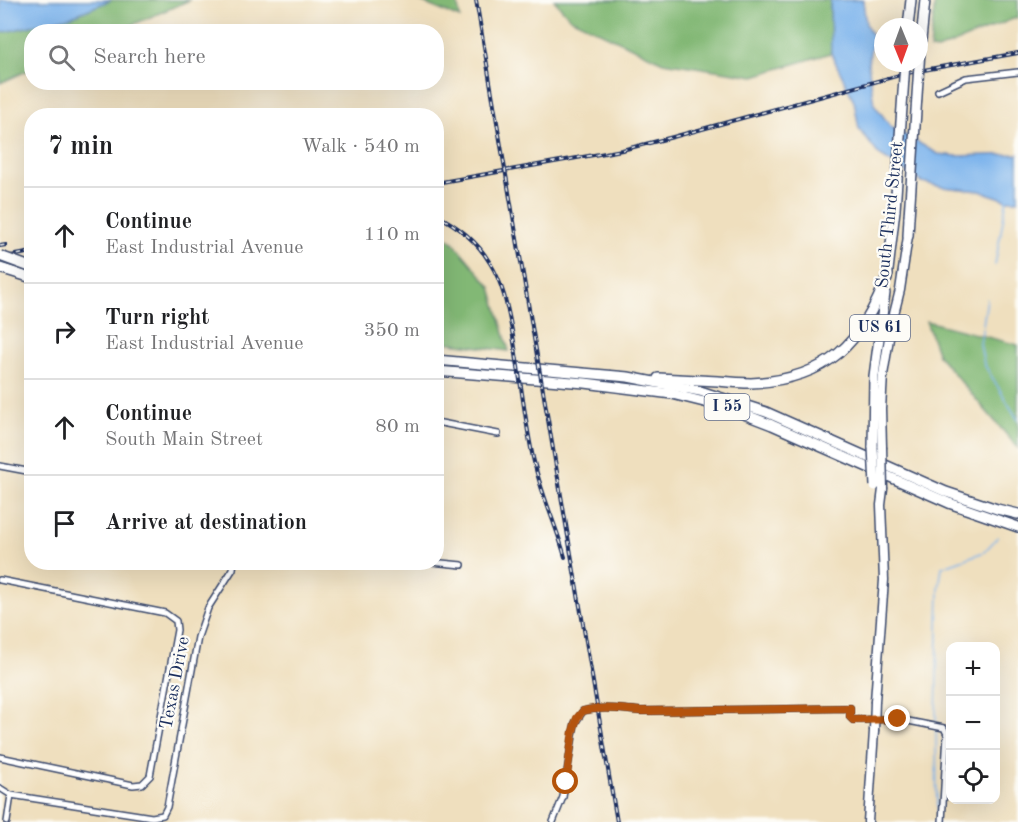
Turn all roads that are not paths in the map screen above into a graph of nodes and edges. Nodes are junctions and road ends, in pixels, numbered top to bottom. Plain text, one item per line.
1 (911, 0) edge
2 (925, 0) edge
3 (909, 18) edge
4 (923, 18) edge
5 (904, 72) edge
6 (919, 72) edge
7 (1018, 72) edge
8 (938, 91) dead end
9 (908, 236) joint
10 (0, 256) edge
11 (24, 265) edge
12 (0, 268) edge
13 (888, 274) junction
14 (24, 276) edge
15 (444, 361) edge
16 (444, 372) edge
17 (628, 377) junction
18 (444, 424) edge
19 (498, 434) dead end
20 (877, 447) junction
21 (0, 466) edge
22 (24, 470) edge
23 (879, 488) joint
24 (1018, 514) edge
25 (1018, 527) edge
26 (444, 563) edge
27 (462, 565) dead end
28 (232, 570) edge
29 (0, 580) edge
30 (0, 757) edge
31 (0, 789) edge
32 (11, 795) junction
33 (7, 822) edge
34 (553, 822) edge
35 (868, 822) edge
36 (942, 822) edge

1 - 3 highway
2 - 4 highway, South Third Street / US 61
5 - 13 highway, South Third Street / US 61, bridge
6 - 9 highway, South Third Street / US 61, bridge
7 - 8 street
9 - 20 main road, South Third Street / US 61
10 - 11 highway, bridge
12 - 14 highway
13 - 17 highway
13 - 20 highway, South Third Street / US 61
15 - 17 highway, I 55
16 - 25 highway, I 55
17 - 24 highway, I 55
18 - 19 street
20 - 23 highway, South Third Street / US 61, bridge
21 - 22 street
23 - 35 main road, South Third Street / US 61, bridge
26 - 27 street
28 - 32 street, Texas Drive
29 - 30 street
31 - 32 street
32 - 33 street
34 - 36 street

